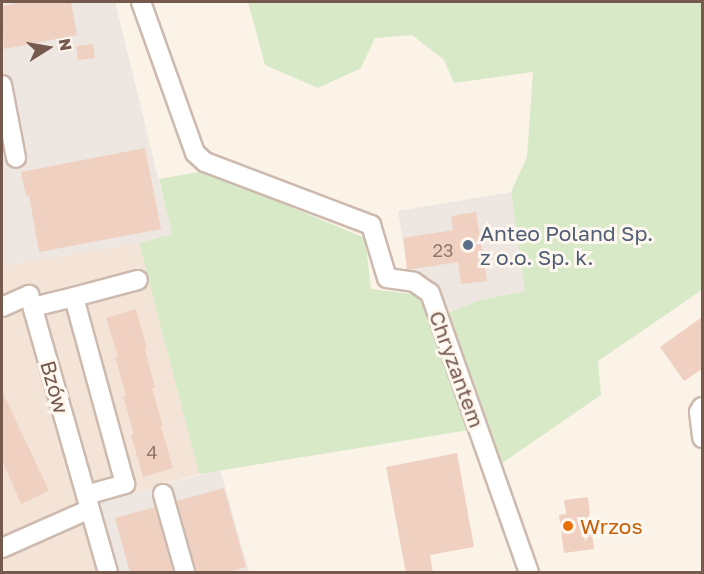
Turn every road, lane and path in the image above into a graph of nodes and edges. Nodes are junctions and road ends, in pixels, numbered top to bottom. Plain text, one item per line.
1 (141, 2) edge
2 (2, 85) edge
3 (16, 158) dead end
4 (138, 280) dead end
5 (74, 297) junction
6 (2, 307) edge
7 (33, 307) junction
8 (702, 407) edge
9 (702, 438) edge
10 (163, 494) dead end
11 (88, 502) junction
12 (2, 548) edge
13 (108, 573) edge
14 (185, 573) edge
15 (529, 573) edge

1 - 15 street, Chryzantem
2 - 3 street
4 - 5 street
5 - 7 street
5 - 11 street
6 - 7 street
7 - 11 street, Bzów
8 - 9 street
10 - 14 street
11 - 12 street
11 - 13 street, Bzów

